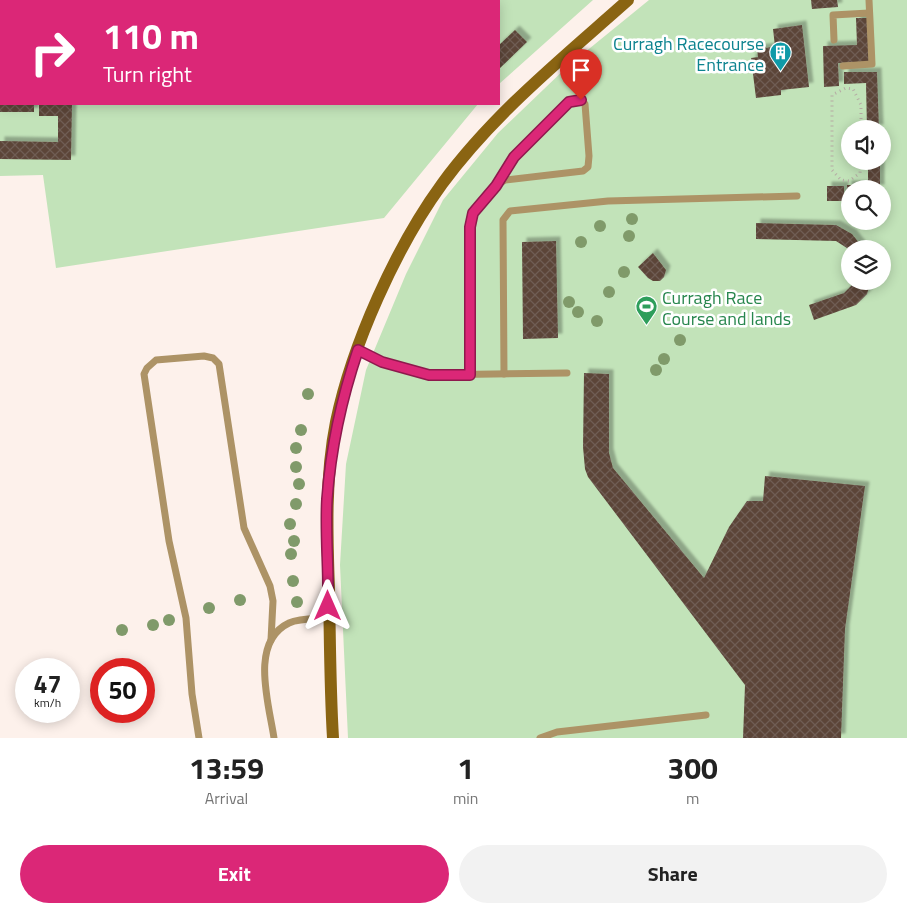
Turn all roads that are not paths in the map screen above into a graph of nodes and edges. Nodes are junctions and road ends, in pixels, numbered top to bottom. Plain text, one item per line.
1 (628, 0) edge
2 (869, 0) edge
3 (869, 13) junction
4 (834, 40) dead end
5 (843, 66) dead end
6 (496, 186) junction
7 (797, 196) dead end
8 (358, 350) junction
9 (567, 373) dead end
10 (504, 374) junction
11 (470, 375) junction
12 (328, 618) junction
13 (271, 640) junction
14 (706, 715) dead end
15 (199, 738) edge
16 (274, 738) edge
17 (333, 738) edge
18 (540, 738) edge

1 - 8 main road
2 - 3 lane
3 - 4 lane
3 - 5 lane
6 - 6 lane
6 - 11 lane
7 - 10 lane
8 - 11 lane
8 - 12 main road
9 - 10 lane
10 - 11 lane
12 - 13 lane
12 - 17 main road
13 - 15 lane
13 - 16 lane
14 - 18 lane

